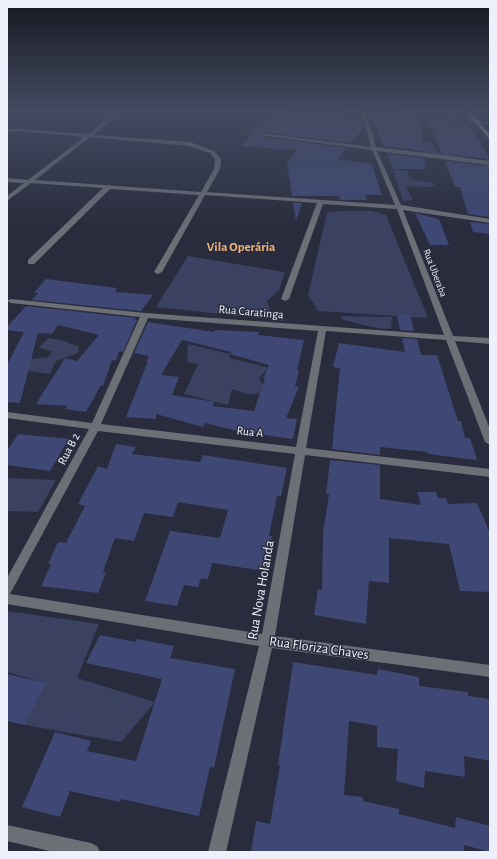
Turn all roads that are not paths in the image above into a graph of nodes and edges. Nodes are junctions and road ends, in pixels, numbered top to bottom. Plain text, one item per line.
1 (71, 150) edge
2 (207, 150) edge
3 (374, 150) edge
4 (383, 150) edge
5 (490, 163) edge
6 (7, 180) edge
7 (30, 182) junction
8 (108, 187) junction
9 (202, 194) junction
10 (7, 199) edge
11 (321, 202) junction
12 (399, 207) junction
13 (490, 220) edge
14 (31, 262) dead end
15 (158, 272) dead end
16 (286, 298) dead end
17 (11, 301) dead end
18 (145, 315) junction
19 (322, 330) junction
20 (449, 338) junction
21 (490, 341) edge
22 (7, 415) edge
23 (95, 427) junction
24 (490, 442) edge
25 (300, 451) junction
26 (490, 472) edge
27 (7, 590) edge
28 (7, 599) edge
29 (267, 641) junction
30 (490, 671) edge
31 (7, 833) edge
32 (91, 852) edge
33 (217, 852) edge

1 - 7 street
2 - 9 street
3 - 12 street, Rua Uberaba
4 - 5 street
6 - 7 street
7 - 8 street
7 - 10 street
8 - 9 street
8 - 14 street
9 - 11 street
9 - 15 street
11 - 12 street
11 - 16 street
12 - 13 street
12 - 20 street, Rua Uberaba
17 - 18 street, Rua Caratinga
18 - 19 street, Rua Caratinga
18 - 23 street, Rua B 2
19 - 20 street, Rua Caratinga
19 - 25 street, Rua Nova Holanda
20 - 21 street, Rua Caratinga
20 - 24 street, Rua Uberaba
22 - 23 street, Rua A
23 - 25 street, Rua A
23 - 27 street, Rua B 2
25 - 26 street, Rua A
25 - 29 street, Rua Nova Holanda
28 - 29 street, Rua Floriza Chaves
29 - 30 street, Rua Floriza Chaves
29 - 33 street, Rua Nova Holanda
31 - 32 street

